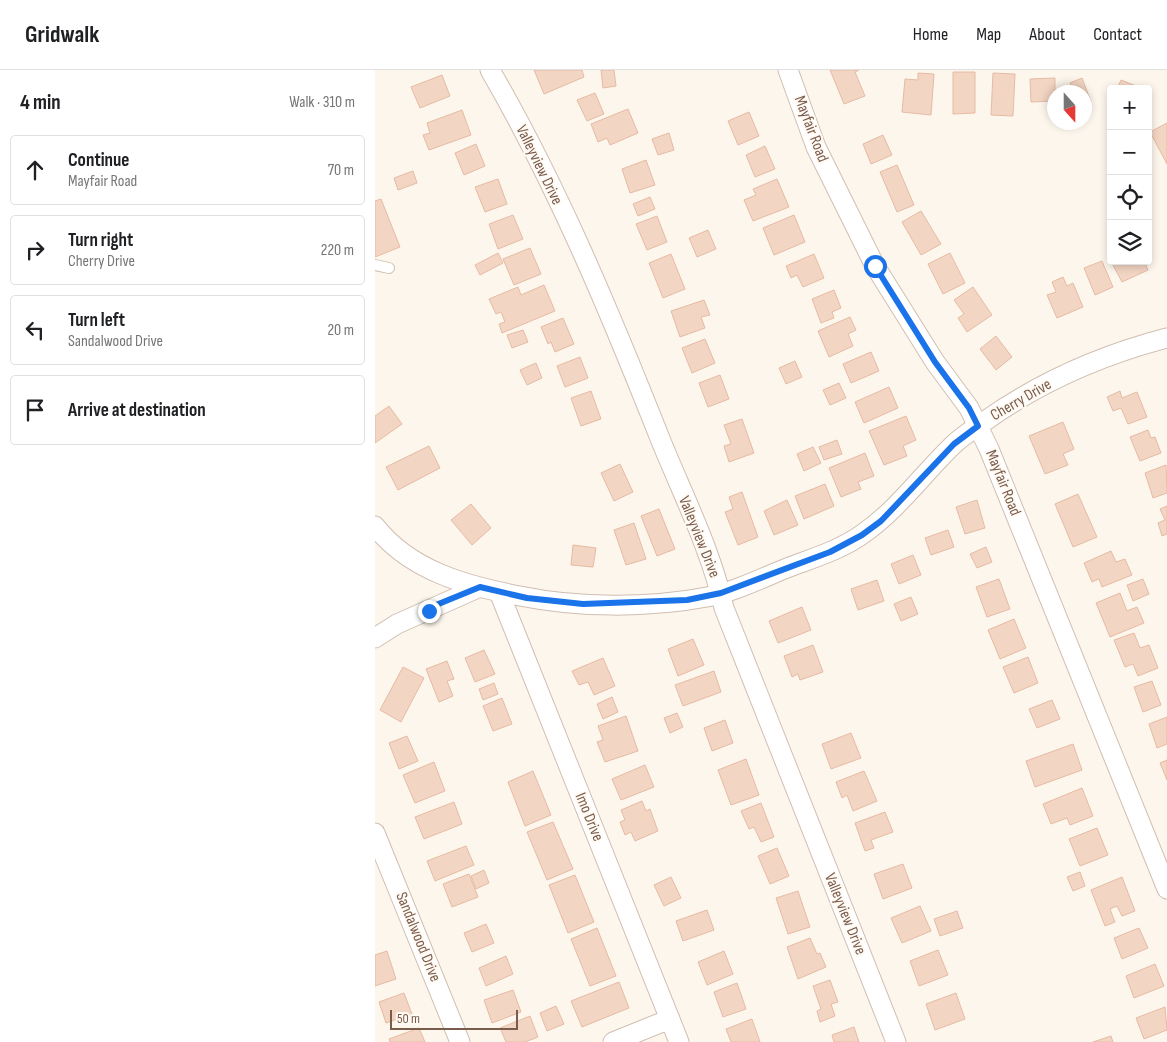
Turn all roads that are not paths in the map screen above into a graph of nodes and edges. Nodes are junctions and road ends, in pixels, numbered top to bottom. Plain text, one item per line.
1 (490, 70) edge
2 (788, 70) edge
3 (375, 265) edge
4 (389, 268) dead end
5 (1167, 340) edge
6 (978, 426) junction
7 (375, 526) edge
8 (480, 587) junction
9 (499, 592) junction
10 (721, 593) junction
11 (375, 638) edge
12 (375, 834) edge
13 (1167, 889) edge
14 (670, 1019) junction
15 (460, 1042) edge
16 (613, 1042) edge
17 (679, 1042) edge
18 (896, 1042) edge

1 - 10 street, Valleyview Drive
2 - 6 street, Mayfair Road
3 - 4 lane
5 - 6 street, Cherry Drive
6 - 10 street, Cherry Drive
6 - 13 street, Mayfair Road
7 - 8 street, Cherry Drive
8 - 9 street, Cherry Drive
8 - 11 street
9 - 10 street, Cherry Drive
9 - 14 street, Imo Drive
10 - 18 street, Valleyview Drive
12 - 15 street, Sandalwood Drive
14 - 16 street
14 - 17 street, Imo Drive

